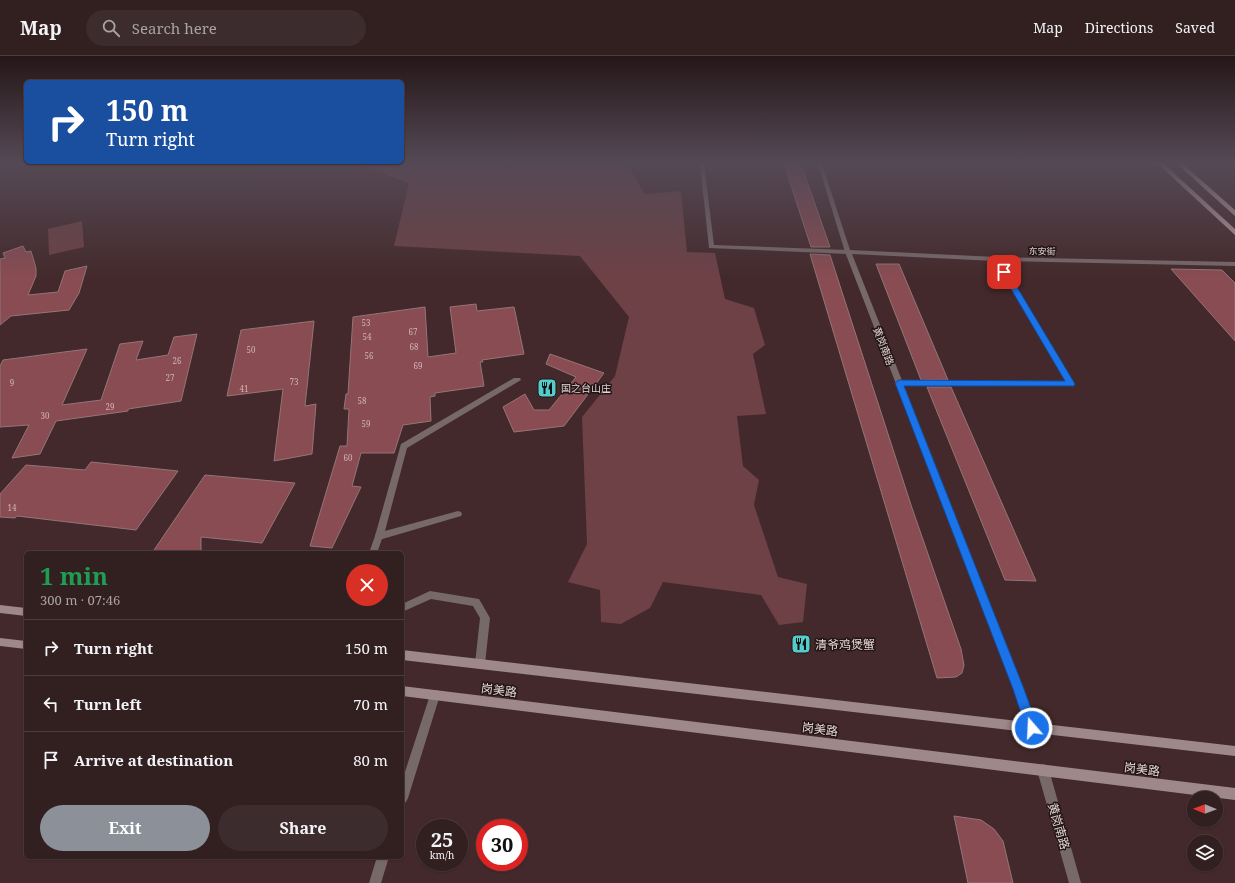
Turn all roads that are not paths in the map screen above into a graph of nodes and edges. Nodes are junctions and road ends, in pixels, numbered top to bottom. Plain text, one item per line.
1 (706, 203) edge
2 (832, 203) edge
3 (1202, 203) edge
4 (1222, 203) edge
5 (1235, 214) edge
6 (1235, 233) edge
7 (848, 252) junction
8 (997, 259) junction
9 (1235, 264) edge
10 (517, 380) dead end
11 (899, 383) junction
12 (458, 514) dead end
13 (379, 536) junction
14 (374, 551) edge
15 (404, 607) edge
16 (0, 609) edge
17 (24, 612) edge
18 (0, 642) edge
19 (24, 645) edge
20 (404, 655) edge
21 (480, 664) junction
22 (404, 691) edge
23 (435, 695) junction
24 (1032, 728) junction
25 (1235, 751) edge
26 (1044, 770) junction
27 (404, 792) edge
28 (1235, 794) edge
29 (382, 859) edge
30 (375, 883) edge
31 (1075, 883) edge

1 - 7 street, 东安街
2 - 7 street, 黄岗南路
3 - 6 main road
4 - 5 main road
7 - 8 street, 东安街
7 - 11 street, 黄岗南路
8 - 9 street, 东安街
8 - 11 street
10 - 13 street
11 - 24 street, 黄岗南路
12 - 13 street
13 - 14 street
15 - 21 street
16 - 17 main road
18 - 19 main road
20 - 21 main road
21 - 24 main road
22 - 23 main road, 岗美路
23 - 26 main road, 岗美路
23 - 27 street
24 - 25 main road
26 - 28 main road, 岗美路
26 - 31 street, 黄岗南路
29 - 30 street

